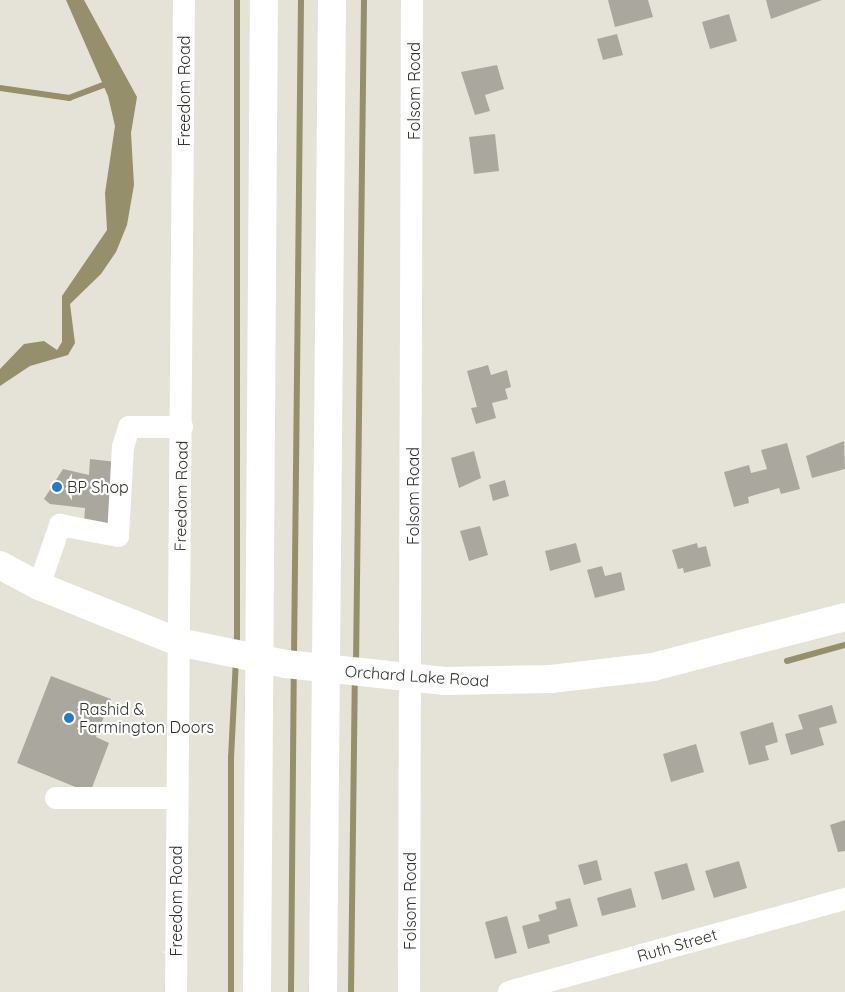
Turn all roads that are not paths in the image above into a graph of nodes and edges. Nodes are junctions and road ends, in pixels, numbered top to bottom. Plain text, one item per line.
1 (184, 0) edge
2 (264, 0) edge
3 (332, 0) edge
4 (412, 0) edge
5 (182, 427) junction
6 (0, 565) edge
7 (39, 586) junction
8 (845, 617) edge
9 (178, 642) junction
10 (411, 678) junction
11 (56, 798) dead end
12 (176, 798) junction
13 (845, 899) edge
14 (176, 992) edge
15 (257, 992) edge
16 (322, 992) edge
17 (409, 992) edge
18 (509, 992) edge

1 - 5 street, Freedom Road
2 - 15 main road
3 - 16 main road
4 - 10 street, Folsom Road
5 - 7 street
5 - 9 street, Freedom Road
6 - 7 main road, Orchard Lake Road
7 - 9 main road, Orchard Lake Road
8 - 10 main road, Orchard Lake Road
9 - 10 main road, Orchard Lake Road
9 - 12 street, Freedom Road
10 - 17 street, Folsom Road
11 - 12 street
12 - 14 street, Freedom Road
13 - 18 street, Ruth Street

